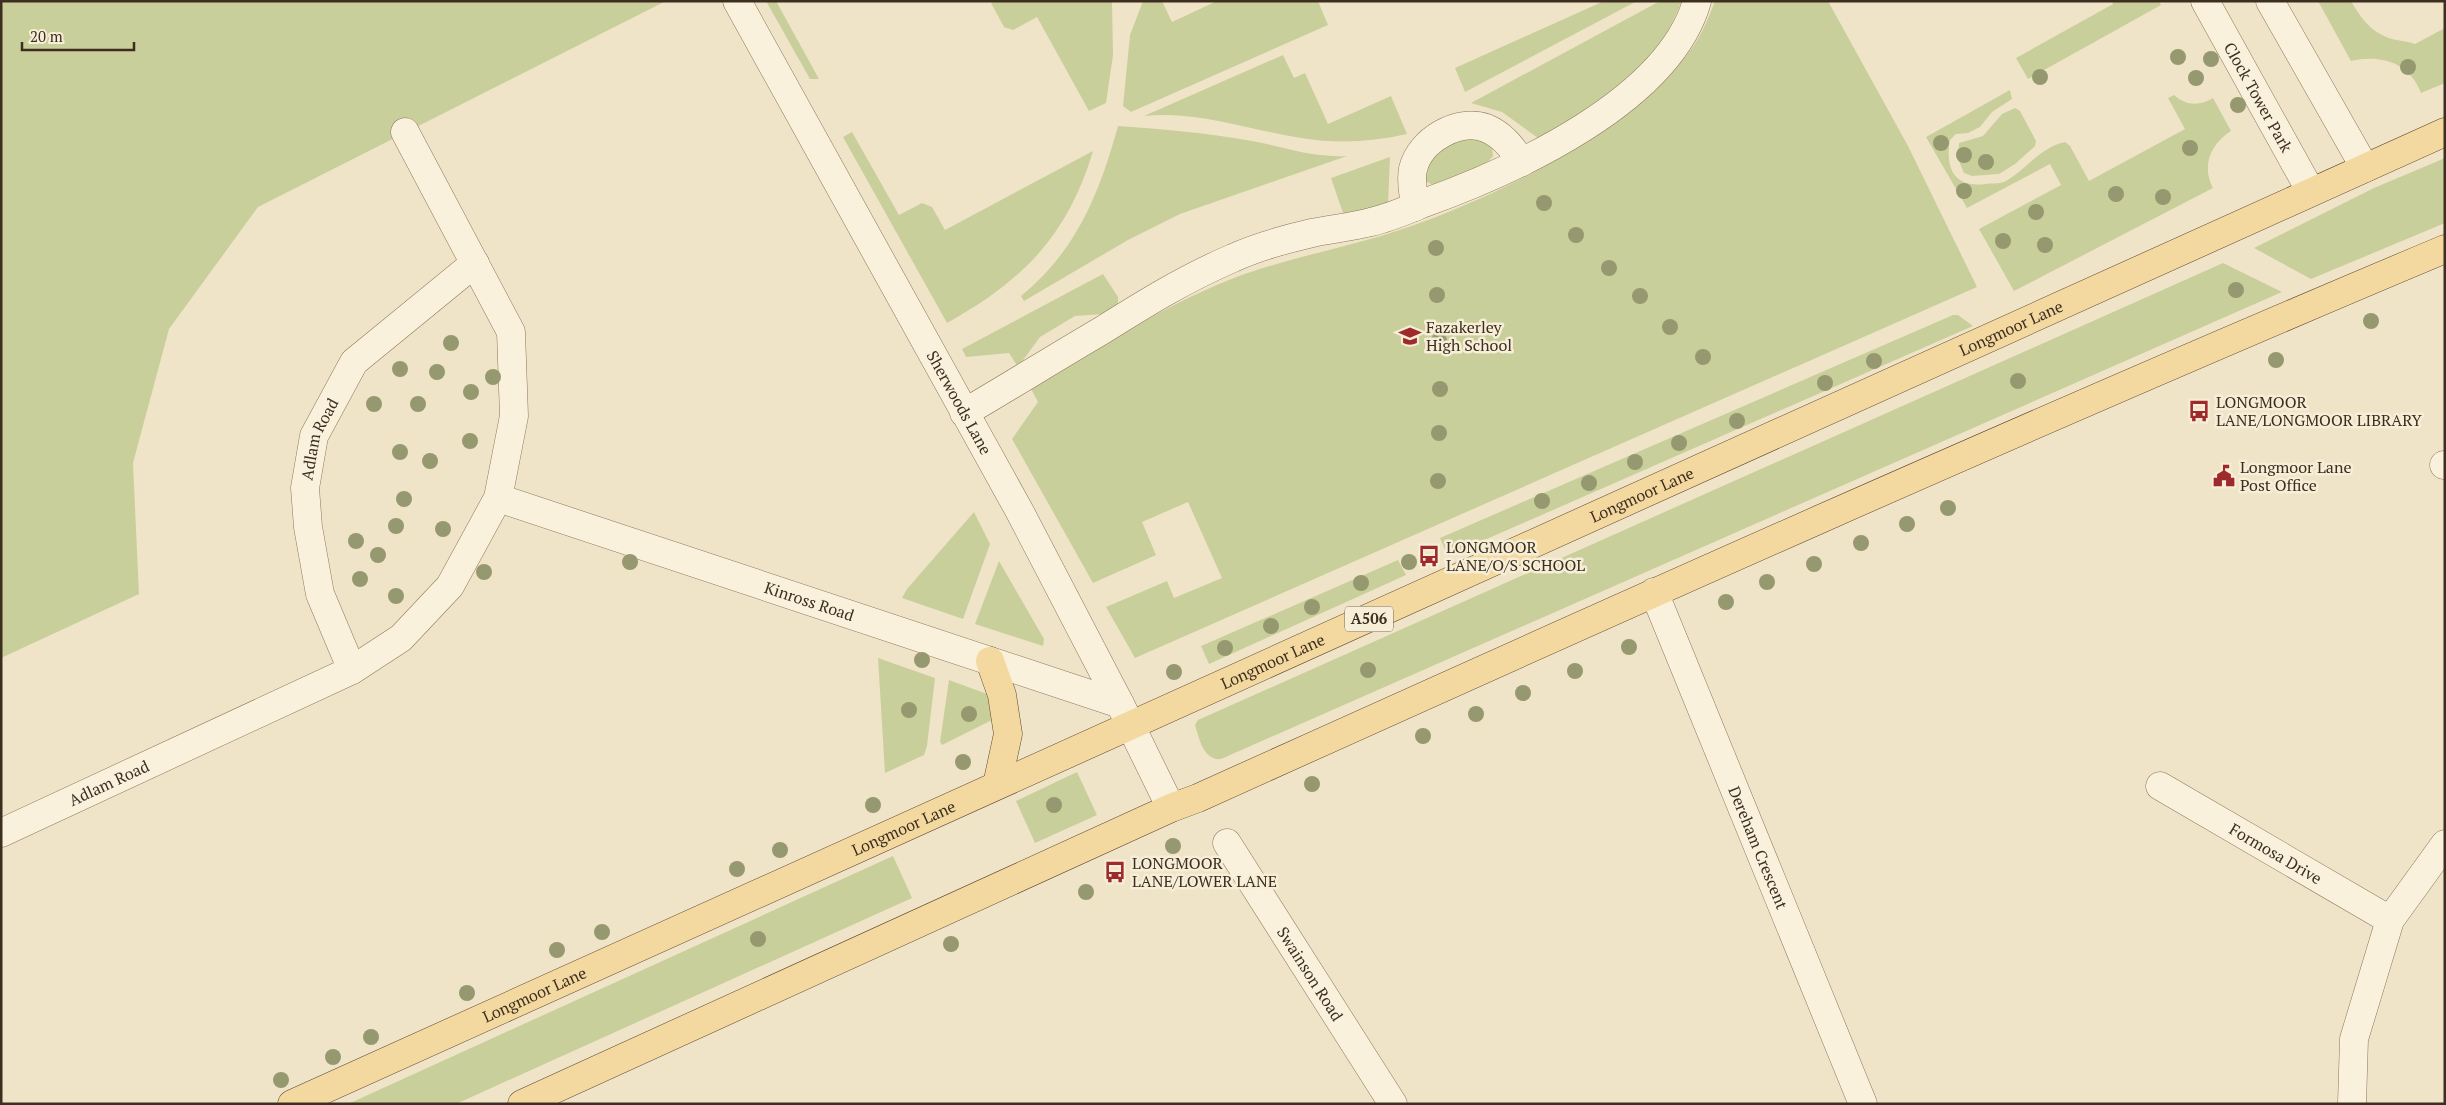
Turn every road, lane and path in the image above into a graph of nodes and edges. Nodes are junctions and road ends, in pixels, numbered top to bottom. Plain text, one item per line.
1 (737, 1) edge
2 (1697, 1) edge
3 (2205, 1) edge
4 (2270, 1) edge
5 (405, 132) dead end
6 (2445, 132) edge
7 (1522, 162) junction
8 (2365, 168) junction
9 (2311, 192) junction
10 (1415, 207) junction
11 (2445, 249) edge
12 (475, 263) junction
13 (964, 413) junction
14 (498, 498) junction
15 (1654, 592) junction
16 (990, 661) junction
17 (352, 670) junction
18 (1125, 715) junction
19 (997, 785) junction
20 (2160, 786) dead end
21 (1171, 808) junction
22 (1, 833) edge
23 (1227, 843) dead end
24 (2445, 844) edge
25 (2390, 920) junction
26 (292, 1104) edge
27 (522, 1104) edge
28 (1393, 1104) edge
29 (1863, 1104) edge
30 (2352, 1104) edge

1 - 13 street, Sherwoods Lane
2 - 7 street
3 - 9 street, Clock Tower Park
4 - 8 street
5 - 12 street, Adlam Road
6 - 8 main road, Longmoor Lane / A506
7 - 10 street
7 - 10 street
8 - 9 main road, Longmoor Lane / A506
9 - 18 main road, Longmoor Lane / A506
10 - 13 street
11 - 15 main road
12 - 14 street, Adlam Road
12 - 17 street, Adlam Road
13 - 18 street, Sherwoods Lane
14 - 16 street, Kinross Road
14 - 17 street, Adlam Road
15 - 21 main road
15 - 29 street, Dereham Crescent
16 - 18 street, Kinross Road
16 - 19 main road
17 - 22 street, Adlam Road
18 - 19 main road, Longmoor Lane / A506
18 - 21 street, Sherwoods Lane
19 - 26 main road, Longmoor Lane / A506
20 - 25 street, Formosa Drive
21 - 27 main road
23 - 28 street, Swainson Road
24 - 25 street
25 - 30 street

